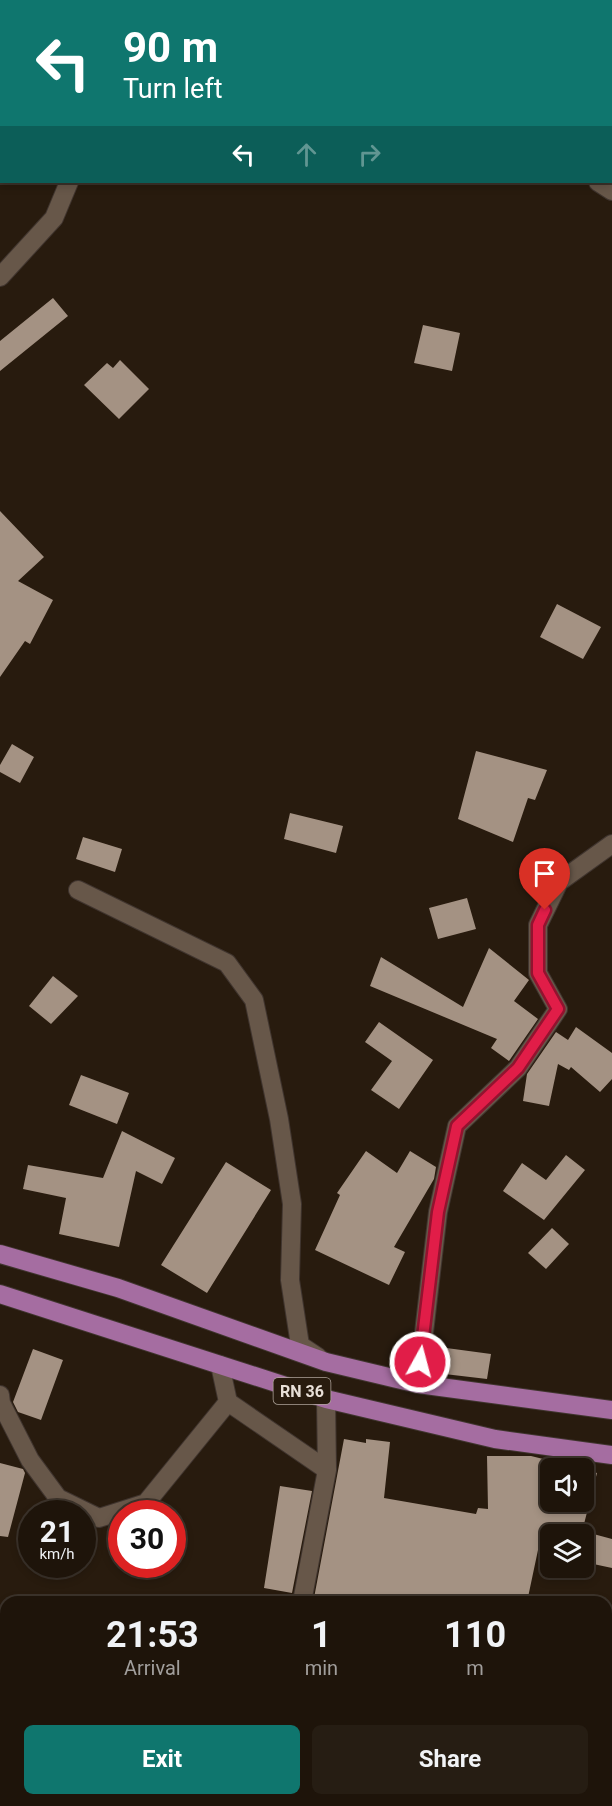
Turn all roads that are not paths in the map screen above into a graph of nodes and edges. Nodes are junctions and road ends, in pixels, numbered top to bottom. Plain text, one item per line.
1 (69, 183) edge
2 (599, 183) edge
3 (612, 191) edge
4 (0, 277) edge
5 (612, 844) edge
6 (78, 890) dead end
7 (0, 1254) edge
8 (0, 1294) edge
9 (326, 1362) junction
10 (220, 1365) junction
11 (418, 1384) junction
12 (0, 1395) edge
13 (326, 1399) junction
14 (228, 1402) junction
15 (612, 1410) edge
16 (612, 1455) edge
17 (327, 1470) junction
18 (303, 1596) edge

1 - 4 street
2 - 3 street
5 - 11 street
6 - 9 street
7 - 9 main road, RN 36
8 - 10 main road, RN 36
9 - 11 main road, RN 36
10 - 13 main road, RN 36
10 - 14 street
11 - 15 main road, RN 36
12 - 14 street
13 - 16 main road, RN 36
13 - 17 street
14 - 17 street
17 - 18 street

